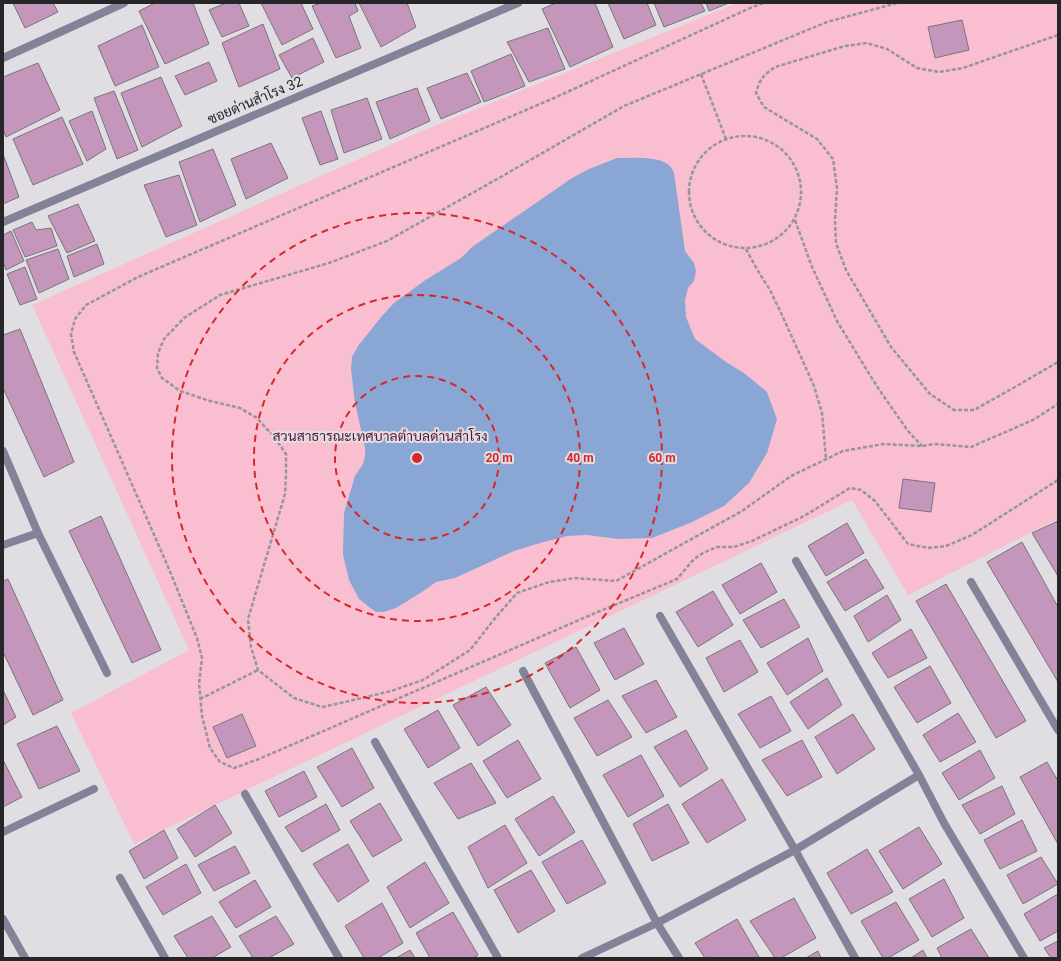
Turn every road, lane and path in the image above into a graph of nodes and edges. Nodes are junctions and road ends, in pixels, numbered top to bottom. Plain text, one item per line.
1 (124, 3) edge
2 (518, 3) edge
3 (763, 3) edge
4 (897, 3) edge
5 (1058, 35) edge
6 (3, 58) edge
7 (700, 74) junction
8 (726, 139) junction
9 (795, 219) junction
10 (3, 222) edge
11 (746, 249) junction
12 (1058, 362) edge
13 (1058, 404) edge
14 (922, 446) junction
15 (3, 451) edge
16 (826, 459) junction
17 (1058, 480) edge
18 (38, 533) junction
19 (3, 546) edge
20 (796, 561) dead end
21 (971, 582) dead end
22 (660, 616) dead end
23 (258, 670) junction
24 (523, 671) dead end
25 (107, 674) dead end
26 (200, 698) junction
27 (1058, 730) edge
28 (375, 742) dead end
29 (919, 775) junction
30 (94, 789) dead end
31 (244, 794) dead end
32 (3, 832) edge
33 (795, 850) junction
34 (120, 878) dead end
35 (3, 919) edge
36 (658, 923) junction
37 (25, 958) edge
38 (165, 958) edge
39 (339, 958) edge
40 (498, 958) edge
41 (582, 958) edge
42 (679, 958) edge
43 (855, 958) edge
44 (1024, 958) edge

1 - 6 street
2 - 10 street, ซอยด่านสำโรง 32
3 - 26 path
4 - 7 path
5 - 12 path
7 - 8 path
7 - 23 path
8 - 9 path
8 - 11 path
9 - 11 path
9 - 14 path
11 - 16 path
13 - 14 path
14 - 16 path
15 - 18 street
16 - 23 path
17 - 26 path
18 - 19 street
18 - 25 street
20 - 29 street
21 - 27 street
22 - 33 street
23 - 26 path
24 - 36 street
28 - 40 street
29 - 33 street
29 - 44 street
30 - 32 street
31 - 39 street
33 - 36 street
33 - 43 street
34 - 38 street
35 - 37 street
36 - 41 street
36 - 42 street

